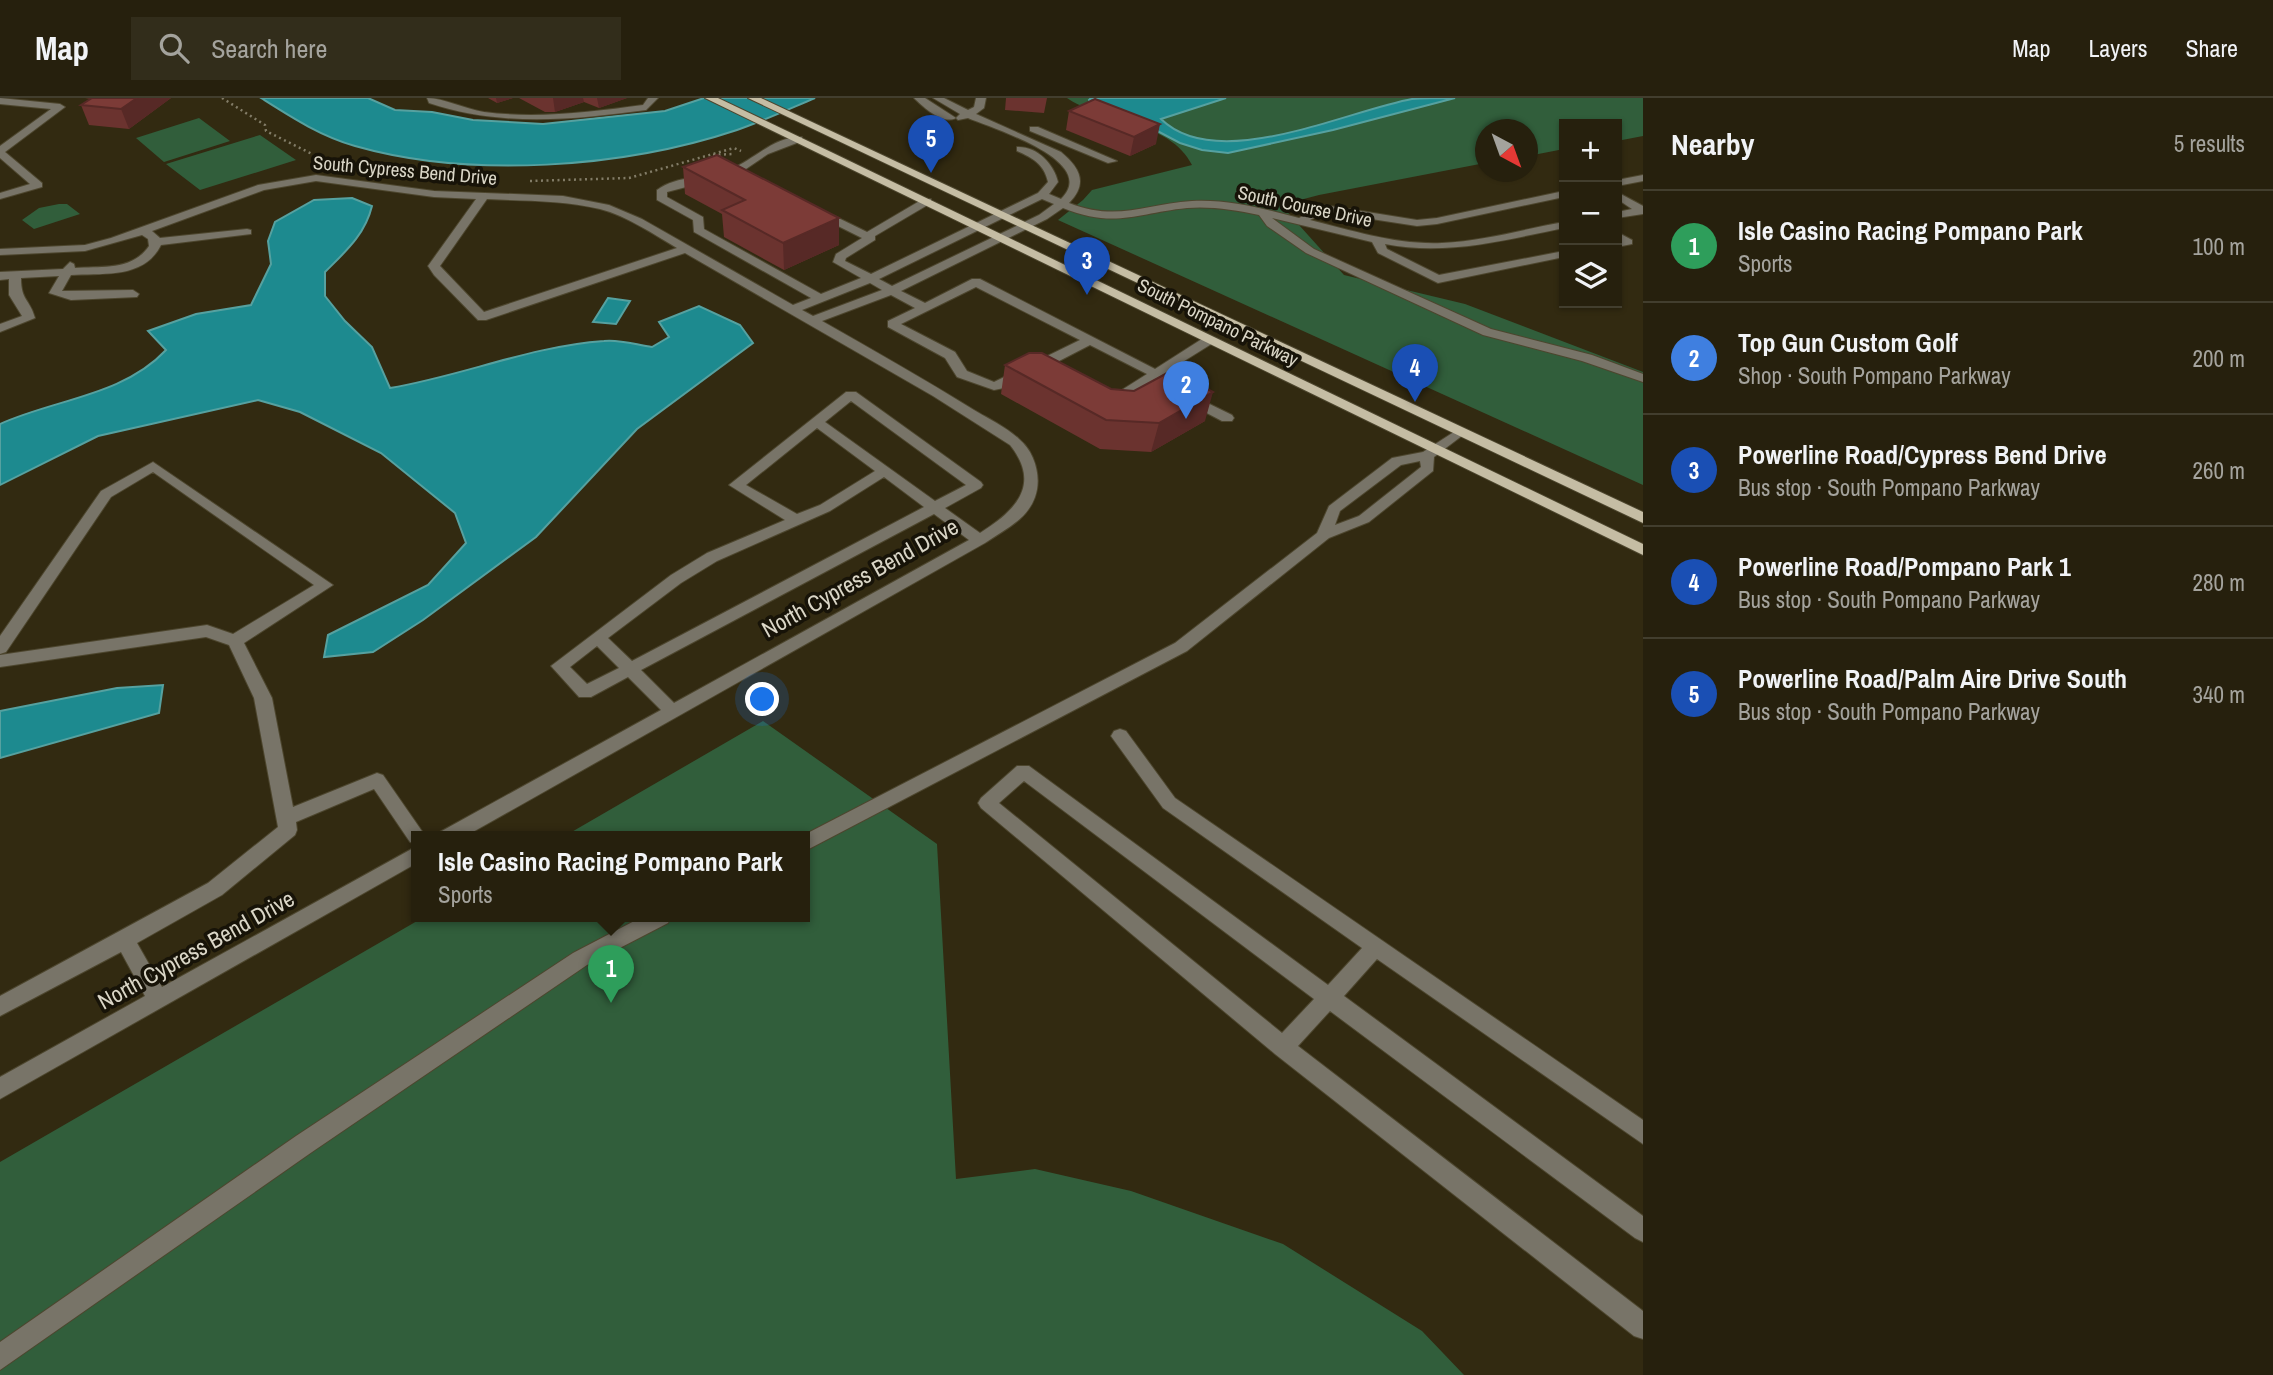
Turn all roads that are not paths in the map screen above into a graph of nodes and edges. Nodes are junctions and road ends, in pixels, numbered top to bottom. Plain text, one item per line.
1 (432, 98) edge
2 (653, 98) edge
3 (710, 98) edge
4 (753, 98) edge
5 (919, 98) edge
6 (938, 98) edge
7 (981, 98) edge
8 (0, 101) edge
9 (969, 115) junction
10 (956, 120) junction
11 (1034, 129) dead end
12 (798, 139) junction
13 (1059, 139) junction
14 (1040, 146) junction
15 (0, 152) edge
16 (1026, 152) junction
17 (1112, 161) dead end
18 (736, 171) junction
19 (748, 177) edge
20 (1643, 178) edge
21 (1622, 182) edge
22 (1042, 195) junction
23 (1559, 195) edge
24 (0, 196) edge
25 (485, 196) junction
26 (1622, 198) edge
27 (927, 201) junction
28 (1064, 204) junction
29 (808, 207) edge
30 (1643, 211) edge
31 (1622, 212) edge
32 (1263, 213) junction
33 (1003, 214) junction
34 (1301, 221) junction
35 (980, 226) junction
36 (1026, 226) junction
37 (1559, 226) edge
38 (143, 230) junction
39 (247, 232) dead end
40 (867, 236) junction
41 (1003, 237) junction
42 (1376, 238) junction
43 (156, 242) junction
44 (80, 248) junction
45 (686, 249) junction
46 (0, 252) edge
47 (1559, 255) edge
48 (66, 273) junction
49 (15, 275) junction
50 (0, 276) edge
51 (872, 278) junction
52 (893, 290) junction
53 (133, 293) dead end
54 (15, 295) junction
55 (822, 299) junction
56 (0, 300) edge
57 (925, 308) junction
58 (791, 310) junction
59 (811, 321) junction
60 (0, 328) edge
61 (1090, 340) junction
62 (1209, 340) junction
63 (1643, 378) edge
64 (1160, 381) junction
65 (1105, 392) edge
66 (1227, 418) dead end
67 (817, 422) junction
68 (1460, 432) junction
69 (1431, 453) junction
70 (884, 471) junction
71 (934, 507) junction
72 (1643, 518) edge
73 (796, 520) junction
74 (1324, 535) junction
75 (980, 540) junction
76 (1643, 550) edge
77 (598, 638) junction
78 (235, 641) junction
79 (0, 648) edge
80 (0, 661) edge
81 (630, 669) junction
82 (671, 710) junction
83 (1120, 736) dead end
84 (286, 818) junction
85 (413, 831) edge
86 (458, 831) edge
87 (810, 840) edge
88 (411, 857) edge
89 (651, 922) edge
90 (125, 940) junction
91 (1376, 947) junction
92 (1329, 997) junction
93 (158, 1000) junction
94 (0, 1007) edge
95 (1283, 1047) junction
96 (0, 1089) edge
97 (1643, 1133) edge
98 (1643, 1230) edge
99 (1643, 1327) edge
100 (0, 1357) edge

1 - 2 street
3 - 12 main road, South Pompano Parkway
4 - 33 main road, South Pompano Parkway
5 - 10 street
6 - 9 street
7 - 9 street
8 - 15 street
9 - 10 street
9 - 14 street
10 - 16 street
11 - 13 street
12 - 18 street
12 - 27 main road, South Pompano Parkway
13 - 14 street
13 - 17 street
14 - 16 street
14 - 28 street
15 - 24 street
16 - 22 street
18 - 19 street
18 - 55 street
20 - 21 street
22 - 28 street, South Course Drive
22 - 33 street
23 - 34 street
25 - 38 street, South Cypress Bend Drive
25 - 45 street, South Cypress Bend Drive
25 - 45 street
26 - 30 street
27 - 35 main road, South Pompano Parkway
27 - 40 street
28 - 32 street, South Course Drive
28 - 36 street
29 - 40 street
30 - 31 street
32 - 34 street, South Course Drive
32 - 63 street
33 - 35 street
33 - 36 main road, South Pompano Parkway
34 - 42 street, South Course Drive
35 - 41 main road, South Pompano Parkway
35 - 51 street
36 - 41 street
36 - 68 main road, South Pompano Parkway
37 - 42 street, South Course Drive
38 - 43 street
38 - 44 street, South Cypress Bend Drive
39 - 43 street
40 - 51 street
41 - 52 street
41 - 62 main road, South Pompano Parkway
42 - 47 street
43 - 48 street
44 - 46 street, South Cypress Bend Drive
44 - 48 street
45 - 58 street, South Cypress Bend Drive
48 - 49 street
48 - 53 street
49 - 50 street
49 - 54 street
51 - 52 street
51 - 55 street
52 - 57 street
52 - 59 street
54 - 56 street
54 - 60 street
55 - 58 street
57 - 61 street
57 - 61 street
58 - 59 street, North Cypress Bend Drive
59 - 75 street, North Cypress Bend Drive
61 - 64 street
62 - 64 street
62 - 69 main road, South Pompano Parkway
64 - 65 street
64 - 66 street
67 - 70 street
67 - 71 street
67 - 73 street
68 - 69 street
68 - 72 main road, South Pompano Parkway
69 - 74 street
69 - 74 street
69 - 76 main road, South Pompano Parkway
70 - 71 street
70 - 73 street
71 - 75 street
71 - 81 street
73 - 77 street
74 - 87 street
75 - 82 street, North Cypress Bend Drive
77 - 81 street
77 - 81 street
78 - 79 street
78 - 80 street
78 - 84 street
81 - 82 street
82 - 86 street, North Cypress Bend Drive
83 - 91 street
84 - 85 street
84 - 90 street
88 - 93 street, North Cypress Bend Drive
89 - 100 street
90 - 93 street
90 - 94 street
91 - 92 street
91 - 97 street
92 - 95 street
92 - 95 street
92 - 98 street
93 - 96 street, North Cypress Bend Drive
95 - 99 street

